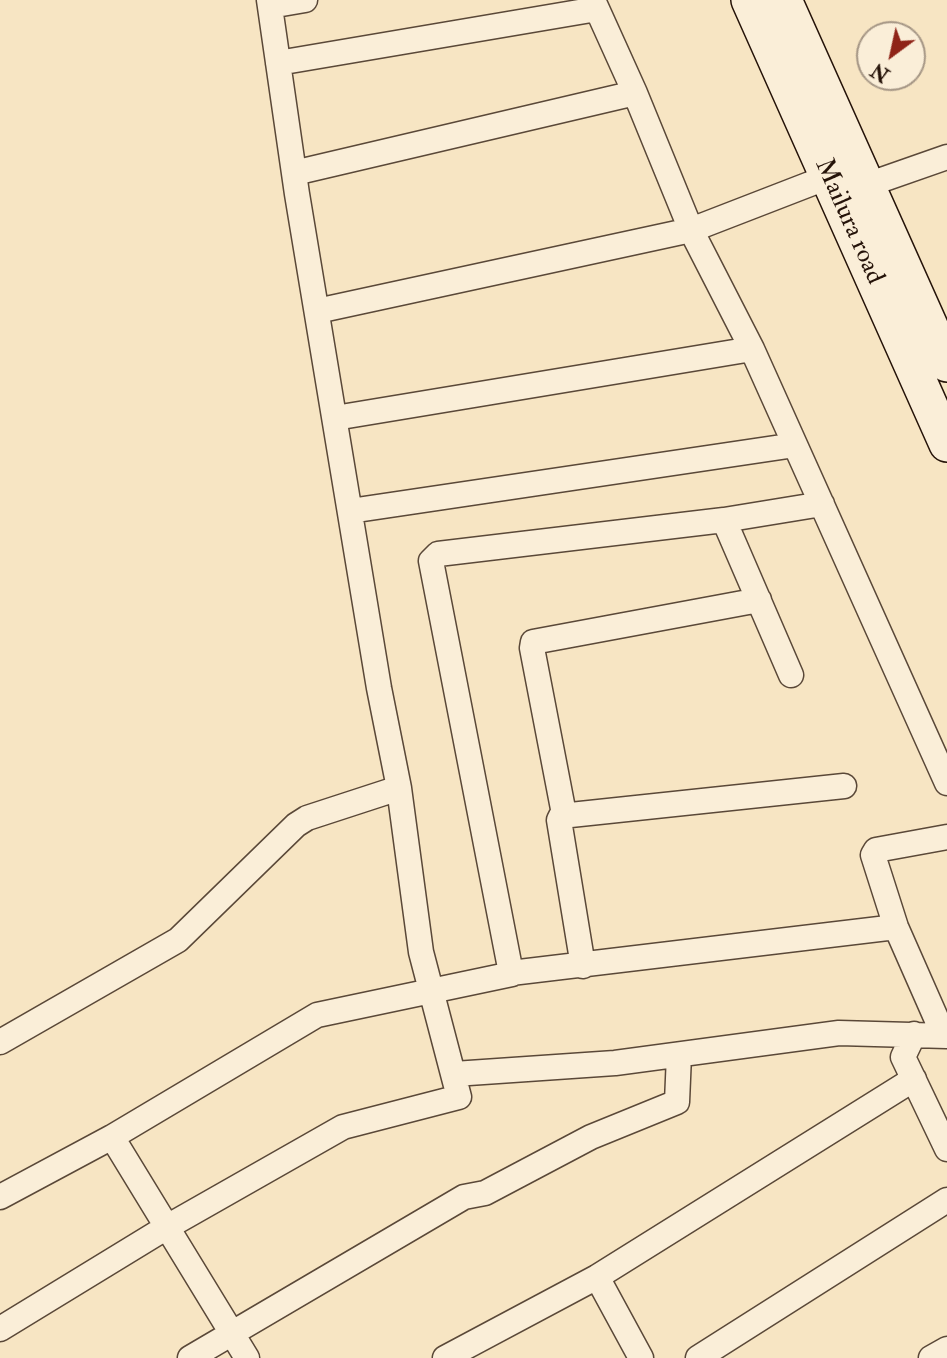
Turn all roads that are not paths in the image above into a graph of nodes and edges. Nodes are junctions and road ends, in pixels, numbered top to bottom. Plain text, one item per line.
1 (305, 0) edge
2 (749, 0) edge
3 (784, 0) edge
4 (270, 3) edge
5 (595, 5) edge
6 (278, 63) junction
7 (635, 93) junction
8 (947, 157) edge
9 (294, 173) junction
10 (828, 177) junction
11 (867, 185) junction
12 (691, 230) junction
13 (317, 311) junction
14 (752, 349) junction
15 (947, 364) edge
16 (335, 418) junction
17 (947, 444) edge
18 (795, 445) junction
19 (822, 504) junction
20 (350, 511) junction
21 (724, 520) junction
22 (759, 600) junction
23 (791, 675) dead end
24 (947, 783) edge
25 (844, 786) dead end
26 (399, 788) junction
27 (564, 814) junction
28 (947, 837) edge
29 (896, 927) junction
30 (583, 966) junction
31 (512, 974) junction
32 (429, 989) junction
33 (914, 1034) junction
34 (945, 1036) edge
35 (0, 1042) edge
36 (679, 1055) junction
37 (454, 1074) junction
38 (915, 1079) junction
39 (112, 1138) junction
40 (947, 1149) edge
41 (0, 1197) edge
42 (947, 1200) edge
43 (167, 1227) junction
44 (597, 1277) junction
45 (0, 1329) edge
46 (233, 1335) junction
47 (947, 1349) edge
48 (190, 1358) edge
49 (247, 1358) edge
50 (445, 1358) edge
51 (641, 1358) edge
52 (698, 1358) edge
53 (931, 1358) edge

1 - 4 street
2 - 10 street, Mailura road
3 - 11 street, Mailura road
4 - 6 street
5 - 6 street
5 - 7 street
6 - 9 street
7 - 9 street
7 - 12 street
8 - 11 street
9 - 13 street
10 - 12 street
10 - 17 street, Mailura road
11 - 15 street, Mailura road
12 - 13 street
12 - 14 street
13 - 16 street
14 - 16 street
14 - 18 street
16 - 20 street
18 - 19 street
18 - 20 street
19 - 21 street
19 - 24 street
20 - 26 street
21 - 22 street
21 - 31 street
22 - 23 street
22 - 27 street
25 - 27 street
26 - 32 street
26 - 35 street
27 - 30 street
28 - 29 street
29 - 30 street
29 - 34 street
30 - 31 street
31 - 32 street
32 - 37 street
32 - 39 street
33 - 34 street
33 - 36 street
33 - 38 street
36 - 37 street
36 - 46 street
37 - 43 street
38 - 40 street
38 - 44 street
39 - 41 street
39 - 43 street
42 - 52 street
43 - 45 street
43 - 46 street
44 - 50 street
44 - 51 street
46 - 48 street
46 - 49 street
47 - 53 street

